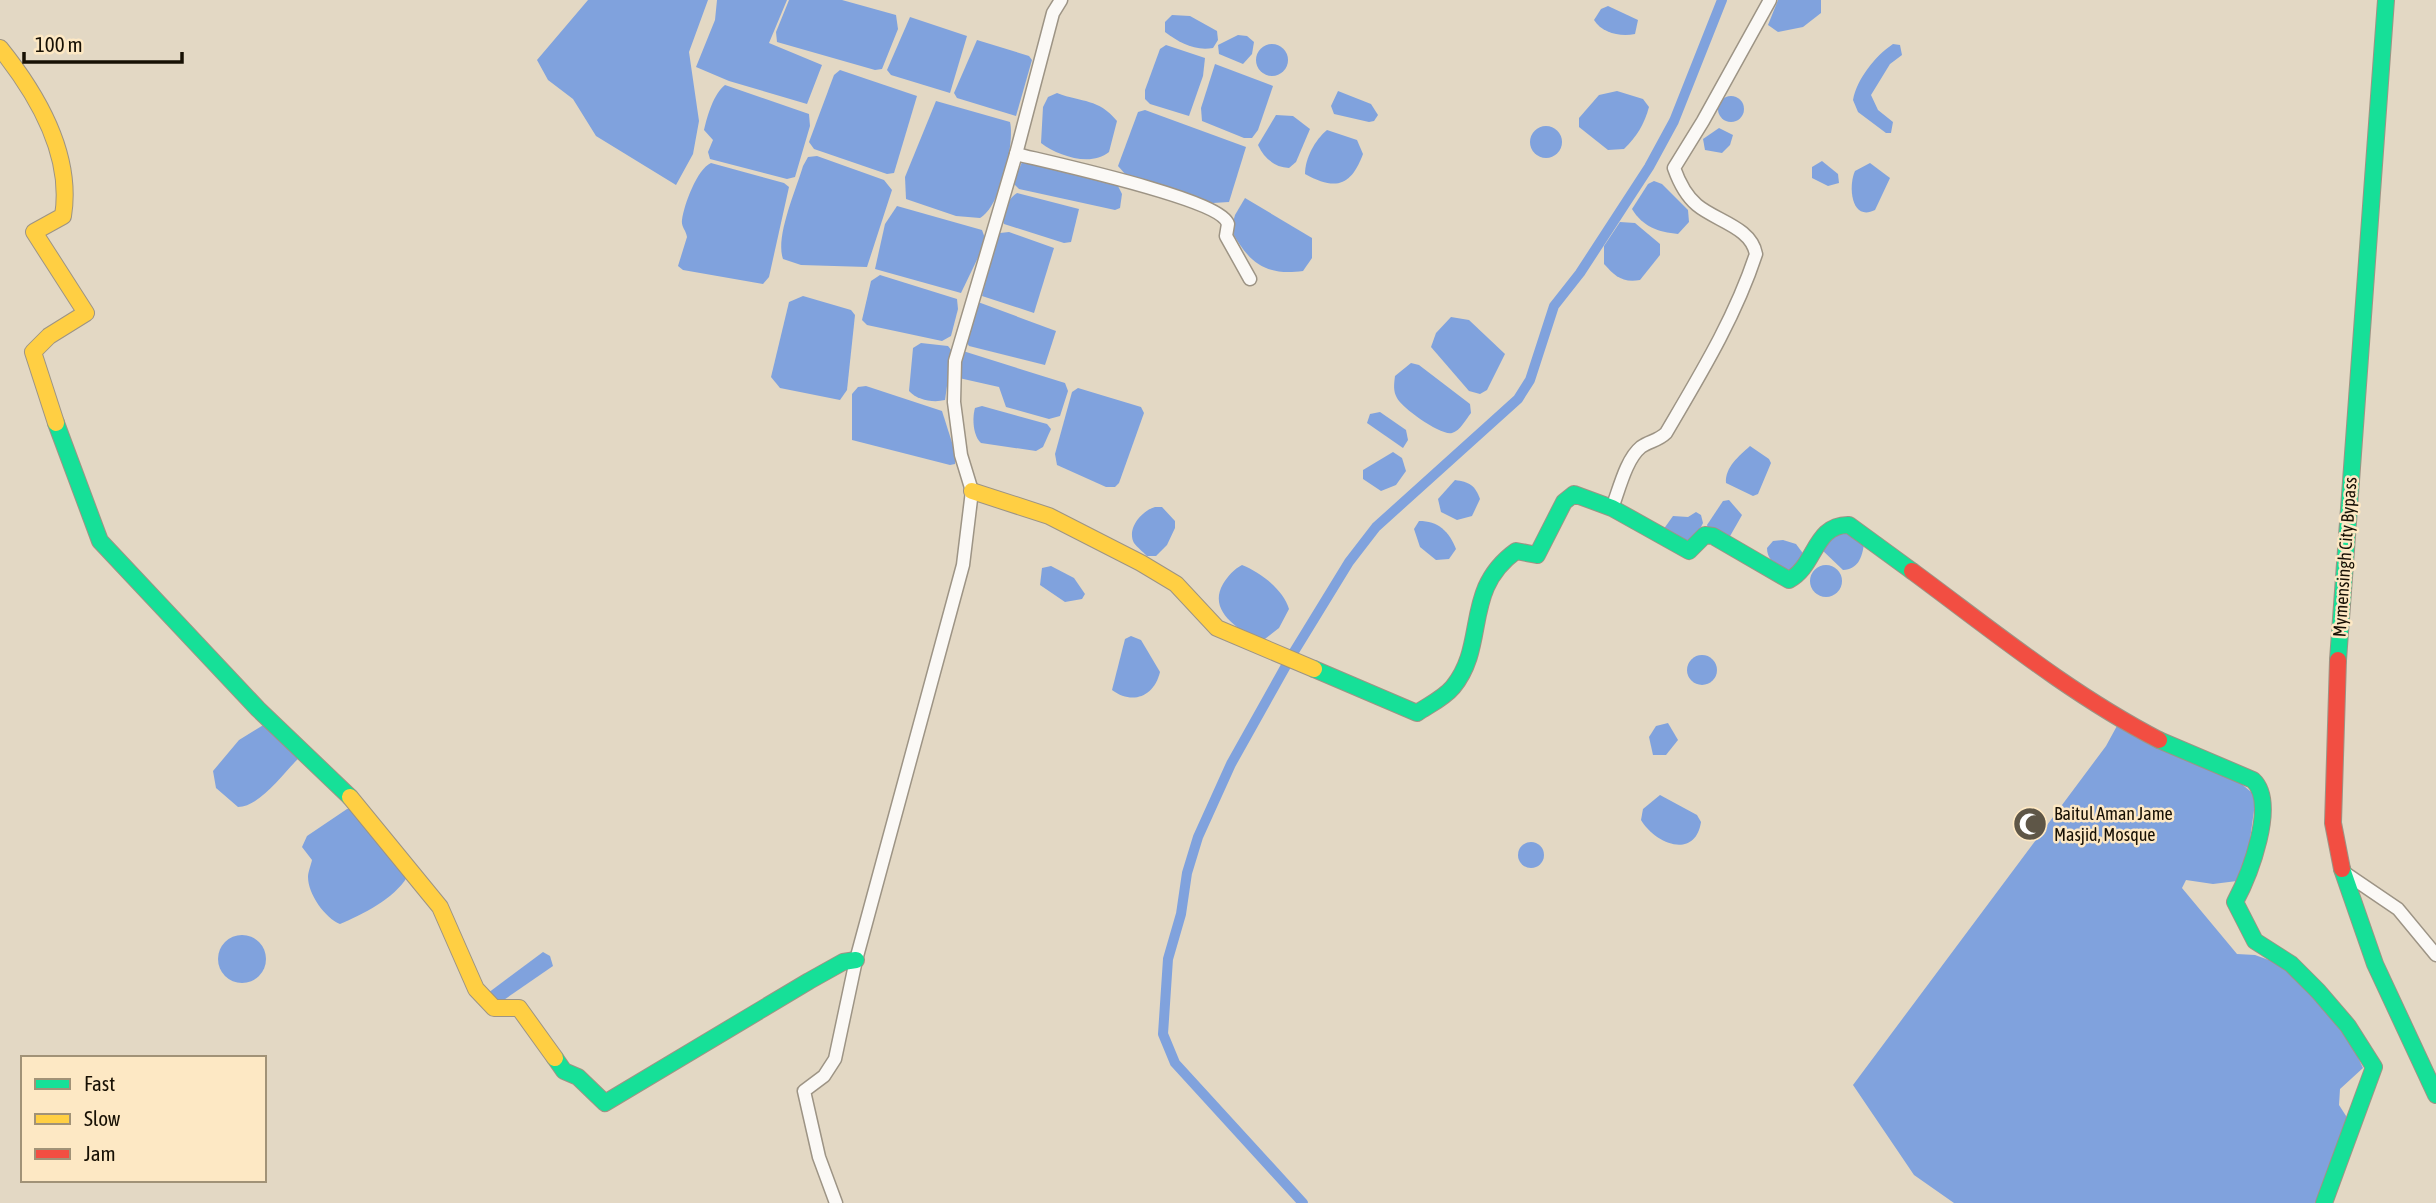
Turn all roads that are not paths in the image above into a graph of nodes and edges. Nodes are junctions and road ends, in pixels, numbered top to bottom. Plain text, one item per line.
1 (1061, 0) edge
2 (1770, 0) edge
3 (2386, 0) edge
4 (0, 48) edge
5 (1016, 154) junction
6 (1250, 279) dead end
7 (972, 491) junction
8 (1612, 508) junction
9 (2342, 871) junction
10 (2435, 951) edge
11 (856, 960) junction
12 (2436, 1095) edge
13 (836, 1203) edge
14 (2324, 1203) edge

1 - 5 street
2 - 8 street
3 - 9 main road, Mymensingh City Bypass
4 - 11 main road
5 - 6 street
5 - 7 street
7 - 8 main road
7 - 11 street
8 - 14 main road
9 - 10 street
9 - 12 main road, Mymensingh City Bypass
11 - 13 street

